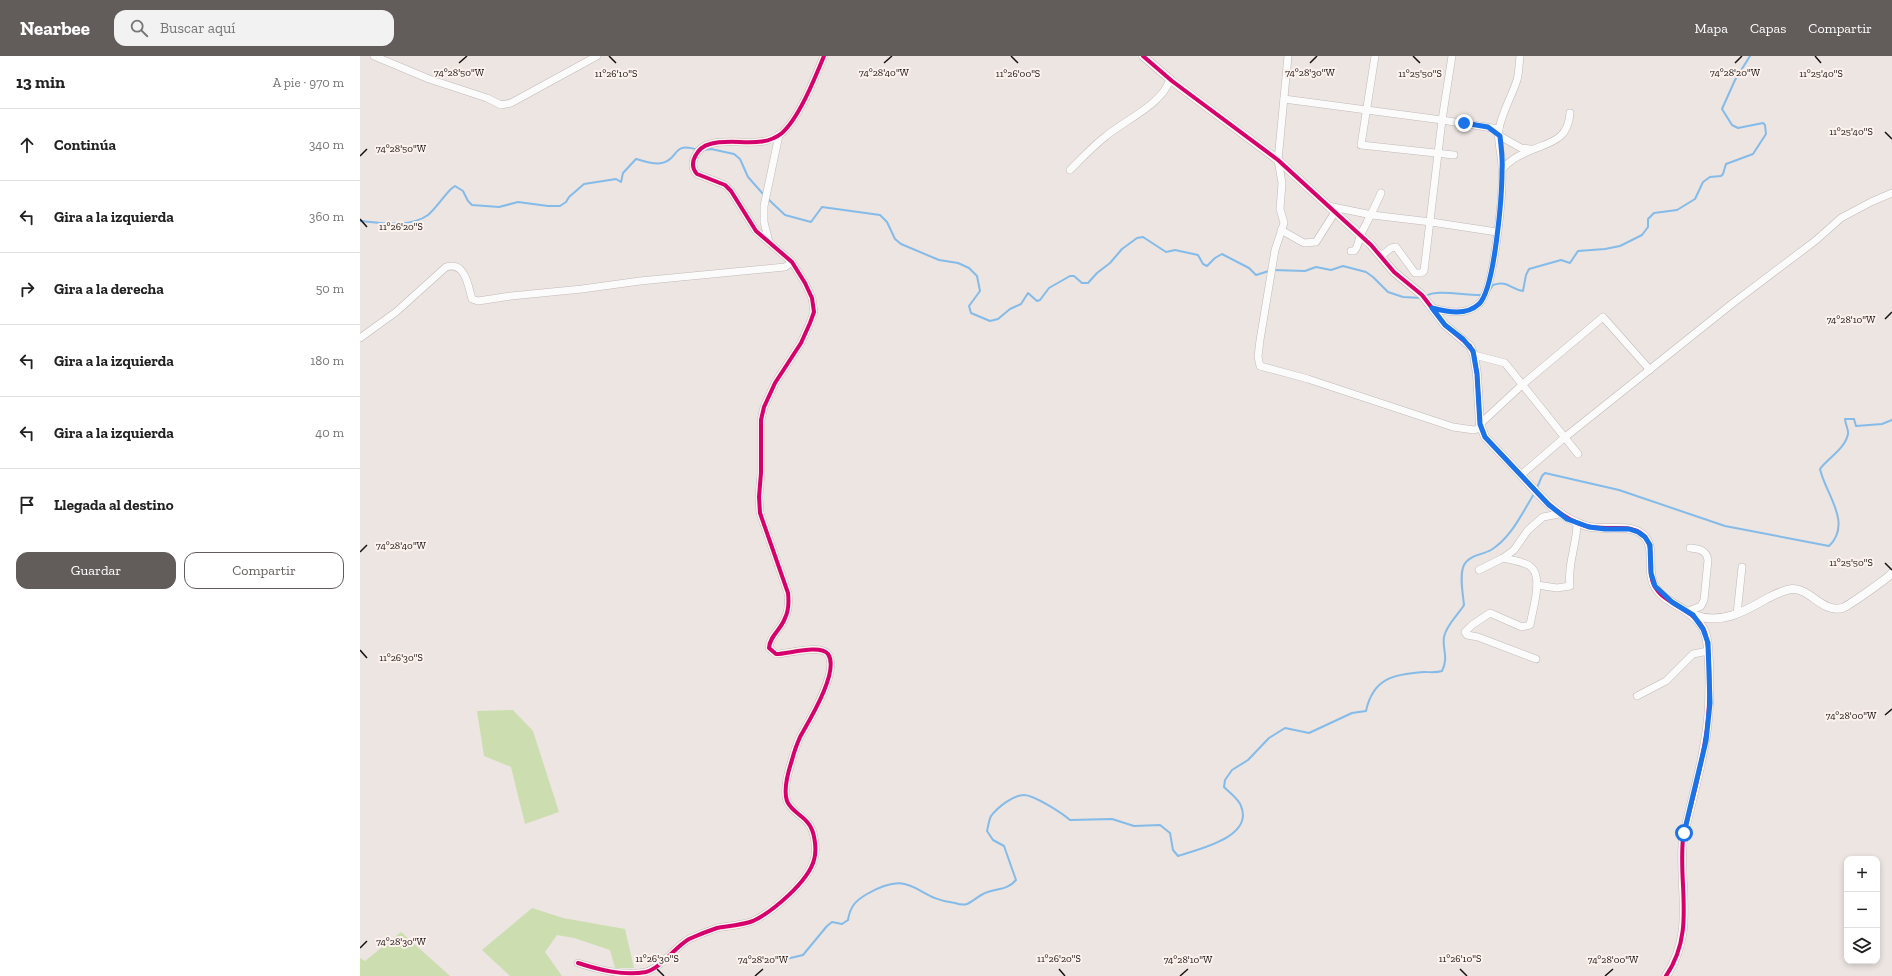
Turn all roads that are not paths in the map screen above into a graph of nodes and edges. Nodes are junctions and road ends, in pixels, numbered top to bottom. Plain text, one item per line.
1 (374, 56) edge
2 (597, 56) edge
3 (824, 56) edge
4 (1143, 56) edge
5 (1288, 56) edge
6 (1375, 56) edge
7 (1452, 56) edge
8 (1520, 56) edge
9 (1170, 79) junction
10 (1284, 99) junction
11 (1366, 110) junction
12 (1570, 113) dead end
13 (1442, 120) junction
14 (1499, 133) junction
15 (779, 135) junction
16 (1532, 149) junction
17 (1438, 154) junction
18 (1454, 155) dead end
19 (1278, 160) junction
20 (1502, 168) junction
21 (1070, 170) dead end
22 (1381, 193) dead end
23 (1892, 193) edge
24 (1328, 206) junction
25 (1335, 212) junction
26 (1372, 215) junction
27 (1431, 222) junction
28 (1281, 230) junction
29 (1497, 232) junction
30 (1360, 235) junction
31 (769, 242) junction
32 (1351, 251) dead end
33 (1381, 256) junction
34 (792, 262) junction
35 (1432, 308) junction
36 (360, 338) edge
37 (1474, 355) junction
38 (1650, 370) junction
39 (1523, 384) junction
40 (1480, 426) junction
41 (1564, 438) junction
42 (1578, 454) dead end
43 (1521, 474) junction
44 (1559, 514) junction
45 (1577, 523) junction
46 (1690, 548) dead end
47 (1503, 558) junction
48 (1742, 567) dead end
49 (1479, 570) dead end
50 (1892, 573) edge
51 (1537, 585) junction
52 (1691, 613) junction
53 (1737, 614) junction
54 (1708, 652) junction
55 (1536, 660) dead end
56 (1637, 696) dead end
57 (578, 963) dead end
58 (600, 970) junction
59 (592, 976) edge
60 (1666, 976) edge

1 - 2 street
3 - 15 street
4 - 9 street
5 - 10 street
6 - 11 street
7 - 13 street
8 - 14 street
9 - 19 street
9 - 21 street
10 - 11 street
10 - 19 street
11 - 13 street
11 - 17 street
12 - 16 street
13 - 14 street
13 - 17 street
14 - 16 street
14 - 20 street
15 - 31 street
15 - 31 street
16 - 20 street
17 - 18 street
17 - 27 street
19 - 24 street
19 - 28 street
20 - 29 street
22 - 26 street
23 - 38 street
24 - 25 street
24 - 26 street
25 - 28 street
25 - 30 street
26 - 27 street
26 - 30 street
27 - 29 street
27 - 33 street
28 - 40 street
29 - 35 street
30 - 32 street
30 - 33 street
31 - 34 street
33 - 35 street
34 - 36 street
34 - 58 street
35 - 37 street
37 - 39 street
37 - 40 street
38 - 39 street
38 - 41 street
39 - 40 street
39 - 41 street
40 - 43 street
41 - 42 street
41 - 43 street
43 - 44 street
44 - 45 street
44 - 47 street
45 - 51 street
45 - 52 street
46 - 52 street
47 - 49 street
47 - 51 street
48 - 53 street
50 - 53 street
51 - 55 street
52 - 53 street
52 - 54 street
54 - 56 street
54 - 60 street
57 - 58 street
58 - 59 street

